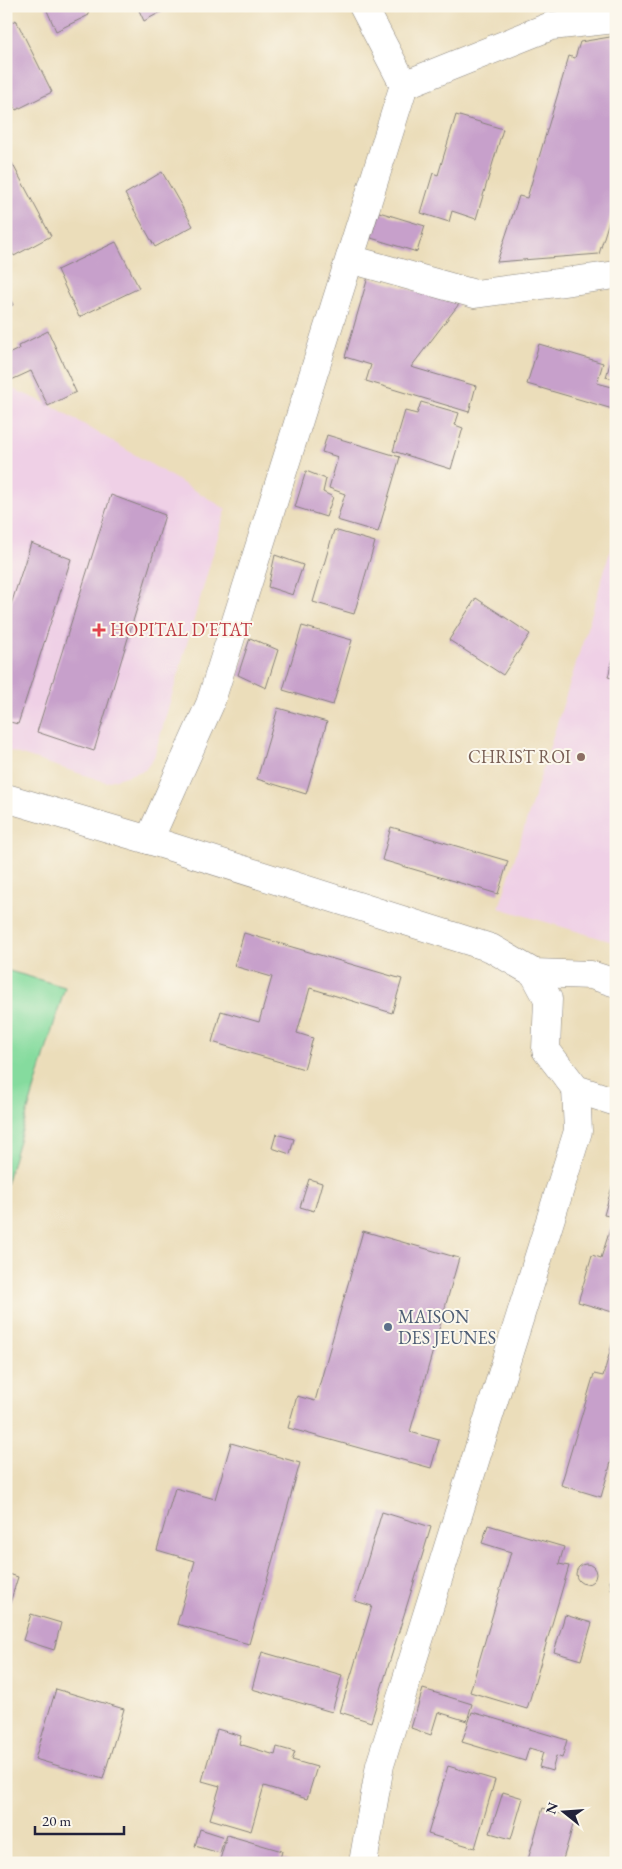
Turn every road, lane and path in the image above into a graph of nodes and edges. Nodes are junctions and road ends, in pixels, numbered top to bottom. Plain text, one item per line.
1 (363, 6) edge
2 (616, 18) edge
3 (404, 85) junction
4 (350, 258) junction
5 (616, 275) edge
6 (6, 798) edge
7 (150, 840) junction
8 (534, 973) junction
9 (616, 982) edge
10 (576, 1089) junction
11 (616, 1102) edge
12 (363, 1863) edge

1 - 3 street
2 - 3 street
3 - 4 street
4 - 5 street
4 - 7 street
6 - 7 street
7 - 8 street
8 - 9 street
8 - 10 street
10 - 11 street
10 - 12 street

